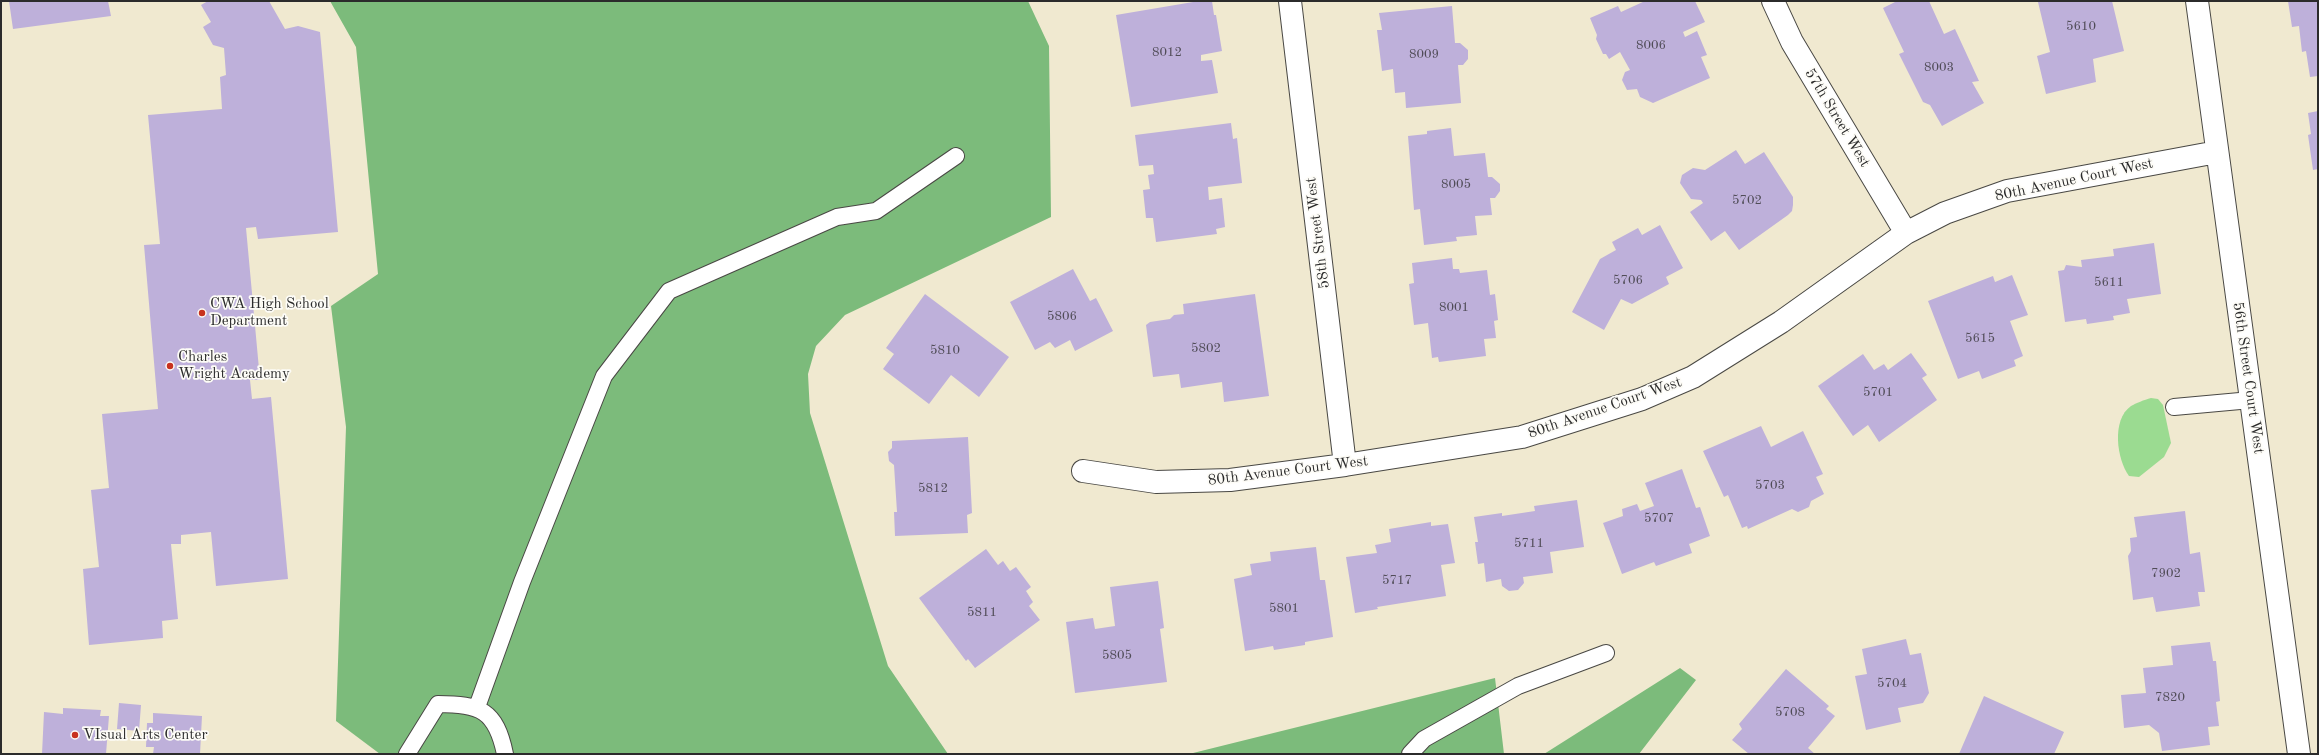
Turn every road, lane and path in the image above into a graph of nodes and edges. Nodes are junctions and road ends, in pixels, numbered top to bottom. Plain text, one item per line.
1 (1290, 1) edge
2 (1773, 1) edge
3 (2198, 1) edge
4 (2217, 152) junction
5 (956, 156) dead end
6 (1906, 233) junction
7 (2251, 400) junction
8 (2174, 407) dead end
9 (1345, 465) junction
10 (1083, 471) dead end
11 (1606, 653) dead end
12 (478, 707) junction
13 (407, 754) edge
14 (505, 754) edge
15 (1410, 754) edge
16 (2299, 754) edge

1 - 9 street, 58th Street West
2 - 6 street, 57th Street West
3 - 4 street, 56th Street Court West
4 - 6 street, 80th Avenue Court West
4 - 7 street, 56th Street Court West
5 - 12 lane
6 - 9 street, 80th Avenue Court West
7 - 8 lane
7 - 16 street, 56th Street Court West
9 - 10 street, 80th Avenue Court West
11 - 15 lane
12 - 13 lane
12 - 14 lane

